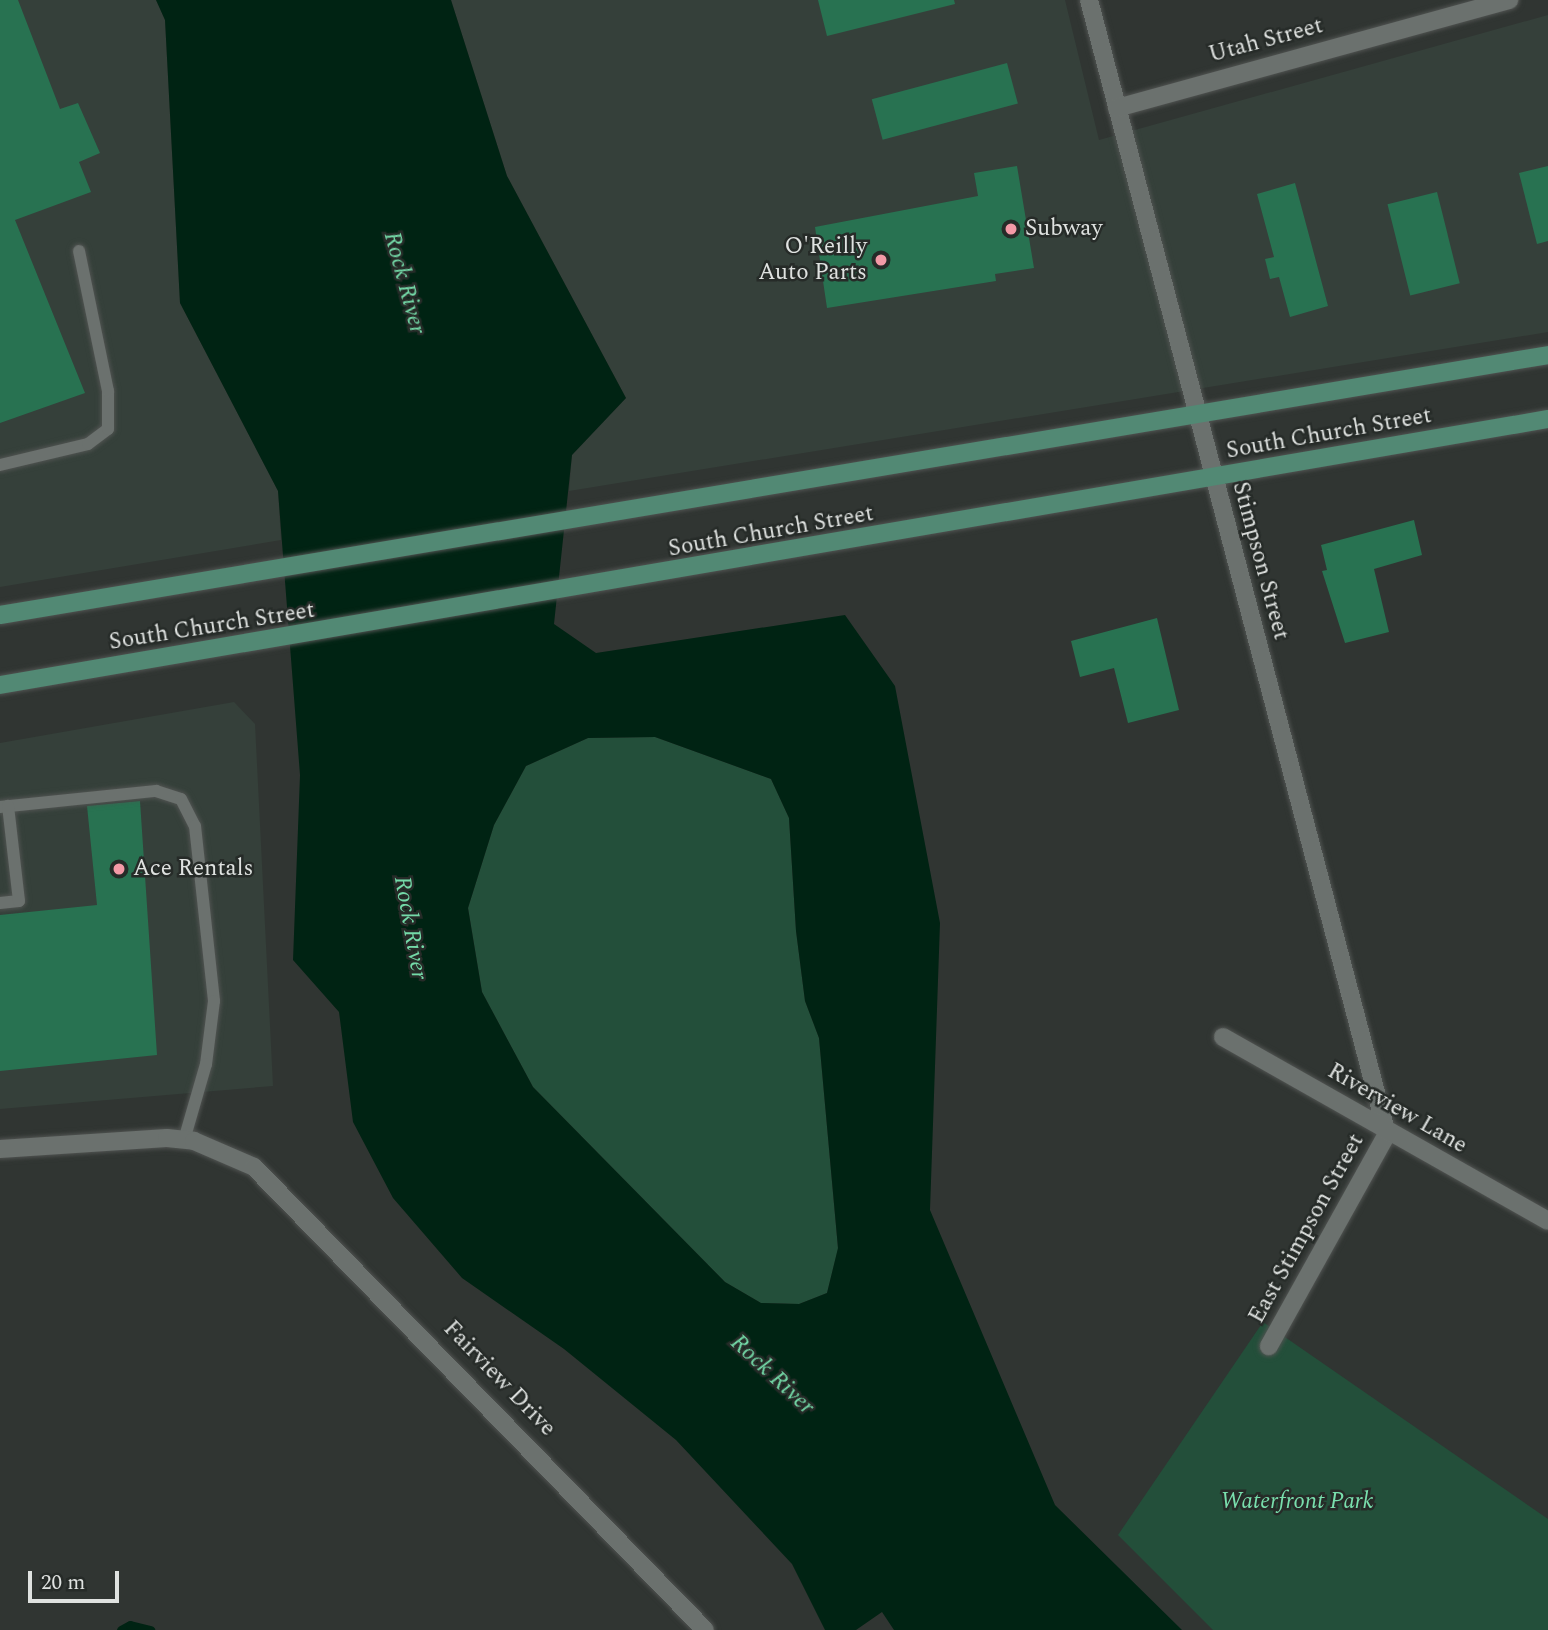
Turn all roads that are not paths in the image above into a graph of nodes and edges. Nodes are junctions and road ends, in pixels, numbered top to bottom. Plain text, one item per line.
1 (1088, 0) edge
2 (1509, 0) edge
3 (1117, 108) junction
4 (79, 251) dead end
5 (1548, 355) edge
6 (1197, 416) junction
7 (1548, 419) edge
8 (0, 465) edge
9 (1213, 481) junction
10 (0, 615) edge
11 (0, 685) edge
12 (4, 806) edge
13 (0, 903) edge
14 (1223, 1037) dead end
15 (1387, 1135) junction
16 (184, 1140) junction
17 (0, 1149) edge
18 (1548, 1221) edge
19 (1269, 1346) dead end
20 (705, 1630) edge

1 - 3 street, Stimpson Street
2 - 3 street, Utah Street
3 - 6 street, Stimpson Street
4 - 8 lane
5 - 6 main road, South Church Street
6 - 9 street, Stimpson Street
6 - 10 main road, South Church Street
7 - 9 main road, South Church Street
9 - 11 main road, South Church Street
9 - 15 street, Stimpson Street
12 - 13 lane
12 - 16 lane
14 - 15 street, Riverview Lane
15 - 18 street, Riverview Lane
15 - 19 street, East Stimpson Street
16 - 17 street
16 - 20 street, Fairview Drive

